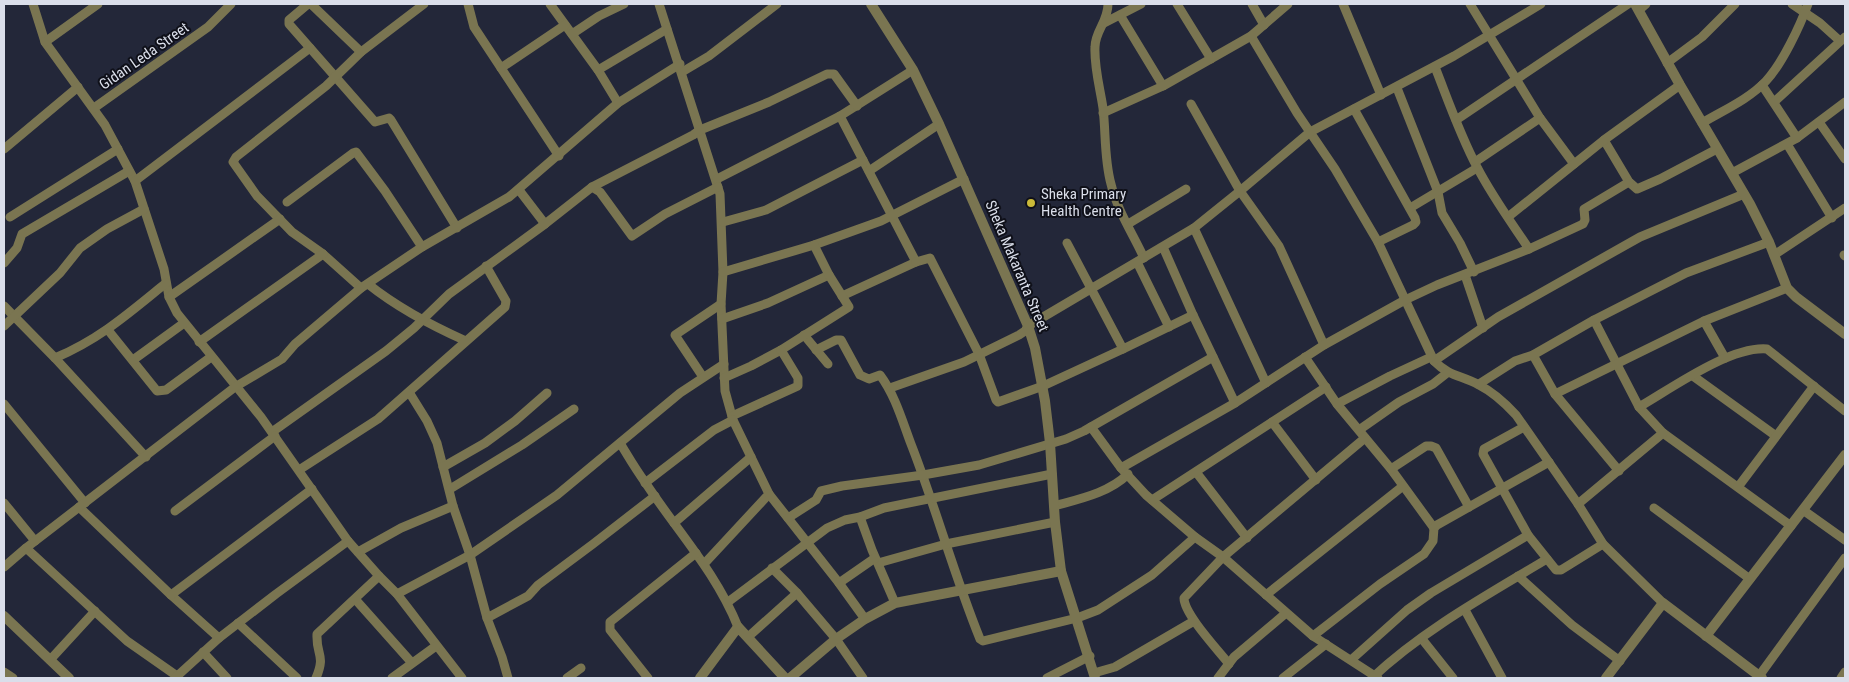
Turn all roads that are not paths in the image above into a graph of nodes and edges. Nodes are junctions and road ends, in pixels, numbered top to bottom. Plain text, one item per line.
1 (33, 4) edge
2 (98, 4) edge
3 (231, 4) edge
4 (309, 4) edge
5 (424, 4) edge
6 (468, 4) edge
7 (550, 4) edge
8 (624, 4) edge
9 (660, 4) edge
10 (777, 4) edge
11 (871, 4) edge
12 (1108, 4) edge
13 (1140, 4) edge
14 (1177, 4) edge
15 (1252, 4) edge
16 (1288, 4) edge
17 (1343, 4) edge
18 (1470, 4) edge
19 (1628, 4) edge
20 (1735, 4) edge
21 (1792, 4) edge
22 (1535, 5) edge
23 (1640, 6) edge
24 (1807, 8) edge
25 (1120, 15) junction
26 (1104, 24) junction
27 (1264, 24) junction
28 (565, 25) junction
29 (667, 29) junction
30 (572, 34) junction
31 (1490, 35) junction
32 (1251, 36) junction
33 (1842, 39) edge
34 (45, 42) junction
35 (310, 48) junction
36 (361, 52) junction
37 (1211, 59) junction
38 (1667, 63) junction
39 (1435, 67) junction
40 (501, 68) junction
41 (681, 68) junction
42 (598, 70) junction
43 (913, 70) junction
44 (335, 77) junction
45 (1517, 80) junction
46 (1680, 85) junction
47 (1762, 85) junction
48 (1163, 86) junction
49 (78, 87) junction
50 (1397, 88) junction
51 (1381, 95) junction
52 (1774, 102) junction
53 (1845, 102) edge
54 (618, 103) junction
55 (1191, 104) dead end
56 (857, 106) junction
57 (94, 108) junction
58 (1354, 109) junction
59 (1104, 113) junction
60 (840, 116) junction
61 (1540, 118) junction
62 (1456, 120) junction
63 (1820, 122) junction
64 (1702, 123) junction
65 (939, 124) junction
66 (700, 130) junction
67 (1310, 132) junction
68 (1797, 138) junction
69 (1604, 140) junction
70 (1787, 144) junction
71 (4, 149) edge
72 (118, 149) junction
73 (1717, 149) junction
74 (559, 156) junction
75 (1845, 159) edge
76 (863, 160) junction
77 (1574, 164) junction
78 (1476, 165) junction
79 (129, 170) junction
80 (869, 171) junction
81 (1732, 173) junction
82 (964, 179) junction
83 (135, 182) junction
84 (1629, 182) junction
85 (718, 183) junction
86 (592, 187) junction
87 (1186, 189) dead end
88 (519, 190) junction
89 (1240, 191) junction
90 (1438, 192) junction
91 (1744, 194) junction
92 (287, 202) dead end
93 (1410, 208) junction
94 (1845, 208) edge
95 (144, 209) junction
96 (893, 216) junction
97 (10, 217) dead end
98 (1508, 217) junction
99 (1832, 218) junction
100 (280, 219) junction
101 (722, 222) junction
102 (545, 224) junction
103 (1128, 224) junction
104 (456, 228) junction
105 (1194, 228) junction
106 (1378, 242) junction
107 (1769, 242) junction
108 (1067, 243) dead end
109 (814, 244) junction
110 (422, 247) junction
111 (1163, 247) junction
112 (1529, 249) junction
113 (323, 254) junction
114 (1774, 255) junction
115 (1141, 260) junction
116 (916, 262) junction
117 (4, 264) edge
118 (486, 266) junction
119 (723, 272) junction
120 (1474, 272) junction
121 (829, 275) junction
122 (1465, 275) junction
123 (166, 283) junction
124 (364, 286) junction
125 (1787, 288) junction
126 (1091, 289) junction
127 (842, 296) junction
128 (169, 297) junction
129 (1405, 300) junction
130 (721, 304) junction
131 (4, 306) edge
132 (1193, 315) junction
133 (14, 316) junction
134 (722, 318) junction
135 (421, 320) junction
136 (1594, 320) junction
137 (1704, 321) junction
138 (184, 323) junction
139 (4, 326) edge
140 (1028, 326) junction
141 (1169, 326) junction
142 (1483, 328) junction
143 (108, 330) junction
144 (1845, 334) edge
145 (804, 335) junction
146 (466, 341) junction
147 (198, 342) junction
148 (1324, 345) junction
149 (1123, 349) junction
150 (781, 350) junction
151 (816, 350) junction
152 (980, 354) junction
153 (1533, 354) junction
154 (211, 356) junction
155 (1213, 357) junction
156 (1305, 357) junction
157 (55, 358) junction
158 (1724, 358) junction
159 (1433, 359) junction
160 (133, 360) junction
161 (1615, 363) junction
162 (724, 364) junction
163 (828, 364) dead end
164 (1447, 373) junction
165 (1693, 376) junction
166 (703, 377) junction
167 (724, 378) junction
168 (1266, 383) junction
169 (1479, 384) junction
170 (1043, 386) junction
171 (1814, 386) junction
172 (235, 387) junction
173 (1326, 387) junction
174 (890, 388) junction
175 (409, 392) junction
176 (547, 393) dead end
177 (1555, 394) junction
178 (1235, 403) junction
179 (4, 404) edge
180 (1337, 404) junction
181 (1639, 407) junction
182 (574, 409) dead end
183 (1845, 411) edge
184 (732, 418) junction
185 (1272, 422) junction
186 (1091, 427) junction
187 (1524, 427) junction
188 (1358, 430) junction
189 (1663, 433) junction
190 (273, 434) junction
191 (1776, 436) junction
192 (1365, 438) junction
193 (620, 443) junction
194 (1050, 443) junction
195 (1845, 455) edge
196 (146, 456) junction
197 (751, 457) junction
198 (1549, 462) junction
199 (444, 467) junction
200 (1391, 469) junction
201 (298, 470) junction
202 (1125, 471) junction
203 (1619, 471) junction
204 (1196, 472) junction
205 (1052, 474) junction
206 (923, 475) junction
207 (1316, 480) junction
208 (645, 484) junction
209 (1404, 486) junction
210 (1738, 487) junction
211 (1502, 488) junction
212 (312, 489) junction
213 (450, 489) junction
214 (769, 494) junction
215 (655, 496) junction
216 (931, 499) junction
217 (1152, 500) junction
218 (4, 503) edge
219 (1578, 504) junction
220 (82, 505) junction
221 (454, 506) junction
222 (1054, 506) junction
223 (1469, 507) junction
224 (1654, 508) dead end
225 (1803, 510) junction
226 (176, 511) dead end
227 (860, 517) junction
228 (788, 518) junction
229 (1055, 522) junction
230 (674, 523) junction
231 (1791, 526) junction
232 (1434, 528) junction
233 (1528, 535) junction
234 (1195, 537) junction
235 (1247, 538) junction
236 (1845, 540) edge
237 (35, 541) junction
238 (348, 541) junction
239 (807, 544) junction
240 (946, 544) junction
241 (1603, 544) junction
242 (26, 548) junction
243 (358, 552) junction
244 (696, 553) junction
245 (470, 555) junction
246 (1223, 557) junction
247 (1845, 558) edge
248 (1547, 560) junction
249 (877, 561) junction
250 (704, 564) junction
251 (4, 567) edge
252 (772, 568) junction
253 (1061, 571) junction
254 (379, 576) junction
255 (1518, 576) junction
256 (1750, 579) junction
257 (839, 582) junction
258 (962, 591) junction
259 (797, 593) junction
260 (397, 594) junction
261 (171, 595) junction
262 (1266, 595) junction
263 (355, 599) junction
264 (728, 602) junction
265 (894, 603) junction
266 (1663, 603) junction
267 (1465, 610) junction
268 (95, 611) junction
269 (1286, 612) junction
270 (4, 616) edge
271 (488, 618) junction
272 (1077, 618) junction
273 (865, 619) junction
274 (1194, 621) junction
275 (238, 623) junction
276 (738, 627) junction
277 (1313, 636) junction
278 (1706, 636) junction
279 (748, 637) junction
280 (219, 638) junction
281 (1422, 638) junction
282 (836, 639) junction
283 (1326, 644) junction
284 (436, 646) junction
285 (203, 652) junction
286 (1090, 656) junction
287 (50, 660) junction
288 (1351, 660) junction
289 (1620, 661) junction
290 (412, 663) junction
291 (1229, 664) junction
292 (581, 668) dead end
293 (4, 672) edge
294 (1845, 672) edge
295 (1095, 676) edge
296 (176, 677) edge
297 (1375, 677) edge
298 (1760, 677) edge
299 (14, 678) edge
300 (69, 678) edge
301 (227, 678) edge
302 (297, 678) edge
303 (316, 678) edge
304 (392, 678) edge
305 (462, 678) edge
306 (508, 678) edge
307 (567, 678) edge
308 (648, 678) edge
309 (700, 678) edge
310 (785, 678) edge
311 (790, 678) edge
312 (863, 678) edge
313 (1046, 678) edge
314 (1218, 678) edge
315 (1283, 678) edge
316 (1453, 678) edge
317 (1502, 678) edge
318 (1606, 678) edge
319 (1840, 678) edge

1 - 34 street
2 - 34 street
3 - 57 street, Gidan Leda Street
4 - 35 street
4 - 36 street
5 - 36 street
6 - 40 street
7 - 28 street
8 - 30 street
9 - 29 street
10 - 41 street
11 - 43 street, Sheka Makaranta Street
12 - 26 street
13 - 25 street
14 - 37 street
15 - 27 street
16 - 27 street
17 - 51 street
18 - 31 street
19 - 45 street
20 - 38 street
21 - 24 street
22 - 31 street
23 - 38 street
24 - 33 street
24 - 47 street
25 - 26 street
25 - 48 street
26 - 59 street
27 - 32 street
28 - 30 street
28 - 40 street
29 - 41 street
29 - 42 street
30 - 42 street
31 - 39 street
31 - 45 street
32 - 37 street
32 - 67 street
33 - 52 street
34 - 49 street
35 - 44 street
35 - 83 street
36 - 44 street
37 - 48 street
38 - 46 street
39 - 50 street
39 - 62 street
40 - 74 street
41 - 54 street
41 - 66 street
42 - 54 street
43 - 56 street
43 - 65 street, Sheka Makaranta Street
44 - 100 street
44 - 104 street
45 - 61 street
45 - 62 street
46 - 64 street
46 - 69 street
47 - 52 street
47 - 64 street
48 - 59 street
49 - 57 street
49 - 71 street
50 - 51 street
50 - 90 street
51 - 58 street
52 - 68 street
53 - 63 street
54 - 74 street
55 - 89 street
56 - 60 street
56 - 66 street
57 - 72 street
58 - 67 street
58 - 93 street
59 - 103 street
60 - 76 street
60 - 85 street
61 - 77 street
61 - 78 street
62 - 78 street
63 - 68 street
63 - 75 street
64 - 73 street
65 - 80 street
65 - 82 street, Sheka Makaranta Street
66 - 85 street
66 - 86 street
67 - 89 street
67 - 106 street
68 - 70 street
69 - 77 street
69 - 84 street
70 - 81 street
70 - 99 street
72 - 79 street
72 - 97 street
73 - 81 street
73 - 84 street
74 - 88 street
76 - 80 street
76 - 101 street
77 - 98 street
78 - 90 street
78 - 98 street
79 - 83 street
79 - 117 street
80 - 96 street
81 - 91 street
82 - 96 street
82 - 140 street, Sheka Makaranta Street
83 - 95 street
84 - 112 street
85 - 86 street
85 - 101 street
86 - 102 street
87 - 103 street
88 - 102 street
88 - 104 street
89 - 105 street
89 - 148 street
90 - 93 street
90 - 120 street
91 - 107 street
91 - 142 street
92 - 110 street
93 - 106 street
94 - 99 street
95 - 123 street
95 - 133 street
96 - 109 street
96 - 116 street
98 - 112 street
99 - 114 street
100 - 113 street
100 - 128 street
101 - 119 street
102 - 118 street
103 - 115 street
104 - 110 street
105 - 111 street
105 - 168 street
106 - 129 street
107 - 114 street
107 - 136 street
108 - 126 street
109 - 119 street
109 - 121 street
110 - 124 street
111 - 115 street
111 - 132 street
112 - 120 street
113 - 124 street
113 - 147 street
114 - 125 street
115 - 126 street
115 - 141 street
116 - 127 street
116 - 152 street
118 - 135 street
118 - 146 street
119 - 130 street
120 - 122 street
121 - 127 street
121 - 134 street
122 - 129 street
122 - 142 street
123 - 128 street
123 - 143 street
124 - 135 street
124 - 172 street
125 - 137 street
125 - 144 street
126 - 140 street
126 - 149 street
127 - 145 street
128 - 138 street
129 - 148 street
129 - 159 street
130 - 134 street
130 - 166 street
131 - 133 street
132 - 141 street
132 - 155 street
133 - 139 street
133 - 157 street
134 - 162 street
135 - 146 street
135 - 190 street
136 - 153 street
136 - 161 street
137 - 158 street
137 - 161 street
138 - 147 street
138 - 160 street
140 - 152 street
140 - 170 street, Sheka Makaranta Street
141 - 149 street
142 - 159 street
143 - 157 street
143 - 160 street
145 - 150 street
145 - 151 street
146 - 175 street
147 - 154 street
148 - 156 street
149 - 170 street
150 - 167 street
150 - 184 street
151 - 163 street
151 - 174 street
152 - 170 street
152 - 174 street
153 - 169 street
153 - 177 street
154 - 160 street
154 - 172 street
155 - 178 street
155 - 186 street
156 - 168 street
156 - 173 street
157 - 196 street
158 - 165 street
158 - 171 street
159 - 164 street
159 - 180 street
161 - 177 street
161 - 181 street
162 - 166 street
162 - 167 street
164 - 169 street
164 - 188 street
165 - 181 street
165 - 191 street
166 - 193 street
167 - 184 street
168 - 178 street
169 - 187 street
170 - 194 street, Sheka Makaranta Street
171 - 183 street
171 - 191 street
172 - 190 street
172 - 196 street
173 - 180 street
173 - 185 street
174 - 206 street
175 - 199 street
175 - 201 street
176 - 199 street
177 - 203 street
178 - 202 street
179 - 220 street
180 - 188 street
181 - 189 street
182 - 213 street
184 - 197 street
184 - 208 street
185 - 204 street
185 - 207 street
186 - 194 street
186 - 202 street
187 - 198 street
187 - 211 street
188 - 192 street
189 - 203 street
189 - 210 street
190 - 201 street
190 - 226 street
191 - 210 street
192 - 200 street
192 - 207 street
193 - 208 street
193 - 245 street
194 - 205 street, Sheka Makaranta Street
194 - 206 street
195 - 225 street
196 - 220 street
197 - 214 street
197 - 230 street
198 - 211 street
198 - 219 street
199 - 213 street
200 - 209 street
200 - 223 street
201 - 212 street
202 - 217 street
202 - 222 street
203 - 219 street
204 - 217 street
204 - 235 street
205 - 216 street
205 - 222 street, Sheka Makaranta Street
206 - 216 street
206 - 228 street
207 - 235 street
208 - 215 street
209 - 232 street
209 - 262 street
210 - 231 street
211 - 223 street
211 - 233 street
212 - 238 street
212 - 261 street
213 - 221 street
214 - 228 street
214 - 250 street
215 - 230 street
215 - 271 street
216 - 227 street
216 - 240 street
217 - 234 street
218 - 237 street
219 - 241 street
220 - 237 street
220 - 261 street
221 - 243 street
221 - 245 street
222 - 229 street, Sheka Makaranta Street
223 - 232 street
224 - 256 street
225 - 231 street
225 - 236 street
227 - 239 street
227 - 249 street
228 - 239 street
229 - 240 street
229 - 253 street, Sheka Makaranta Street
230 - 244 street
231 - 256 street
232 - 277 street
233 - 248 street
233 - 288 street
234 - 246 street
234 - 272 street
235 - 246 street
237 - 242 street
238 - 243 street
238 - 275 street
239 - 252 street
239 - 257 street
240 - 249 street
240 - 258 street
241 - 248 street
241 - 266 street
242 - 251 street
242 - 268 street
243 - 254 street
244 - 250 street
244 - 308 street
245 - 260 street
245 - 271 street
246 - 262 street
246 - 274 street
247 - 298 street
248 - 255 street
249 - 257 street
249 - 265 street
250 - 264 street
252 - 259 street
252 - 264 street
253 - 258 street
253 - 272 street, Sheka Makaranta Street
254 - 260 street
254 - 263 street
255 - 267 street
255 - 289 street
256 - 278 street
257 - 273 street
258 - 265 street
258 - 272 street
259 - 279 street
259 - 282 street
260 - 284 street
261 - 280 street
262 - 269 street
263 - 290 street
263 - 303 street
264 - 276 street
265 - 273 street
266 - 278 street
266 - 289 street
267 - 281 street
267 - 317 street
268 - 287 street
268 - 296 street
269 - 277 street
269 - 291 street
270 - 287 street
271 - 306 street
272 - 286 street, Sheka Makaranta Street
273 - 282 street
274 - 291 street
274 - 295 street
275 - 280 street
275 - 302 street
276 - 279 street
276 - 309 street
277 - 283 street
278 - 298 street
279 - 310 street
280 - 285 street
281 - 297 street
281 - 316 street
282 - 311 street
282 - 312 street
283 - 288 street
283 - 315 street
284 - 290 street
284 - 305 street
285 - 296 street
285 - 301 street
286 - 295 street, Sheka Makaranta Street
286 - 313 street
287 - 300 street
288 - 297 street
289 - 318 street
290 - 304 street
291 - 314 street
292 - 307 street
293 - 299 street
294 - 319 street

